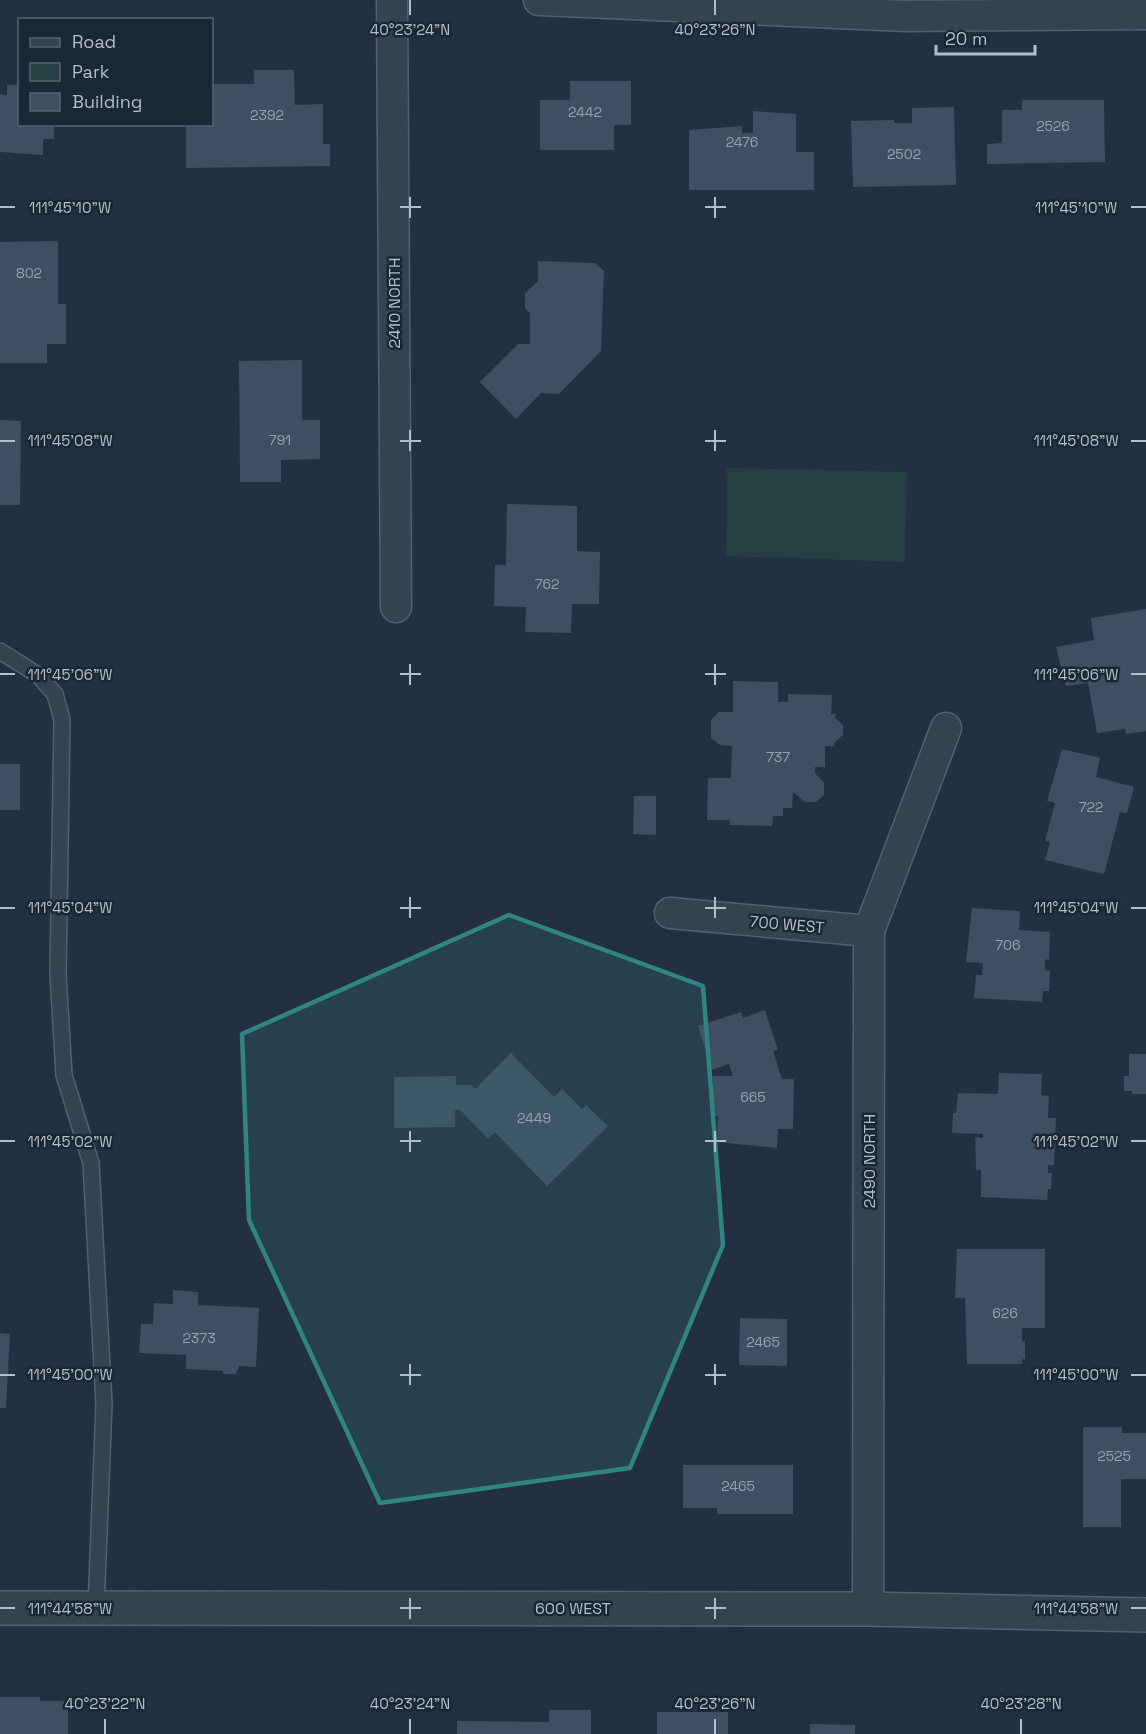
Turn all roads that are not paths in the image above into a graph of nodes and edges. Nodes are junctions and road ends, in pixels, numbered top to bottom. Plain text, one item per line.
1 (392, 0) edge
2 (539, 0) edge
3 (1146, 14) edge
4 (396, 607) dead end
5 (0, 651) edge
6 (946, 728) dead end
7 (670, 913) dead end
8 (869, 931) junction
9 (0, 1608) edge
10 (96, 1608) junction
11 (868, 1609) junction
12 (1146, 1615) edge

1 - 4 street, 2410 NORTH
2 - 3 street
5 - 10 lane
6 - 8 street, 2490 NORTH
7 - 8 street, 700 WEST
8 - 11 street, 2490 NORTH
9 - 10 street, 600 WEST
10 - 11 street, 600 WEST
11 - 12 street, 600 WEST

